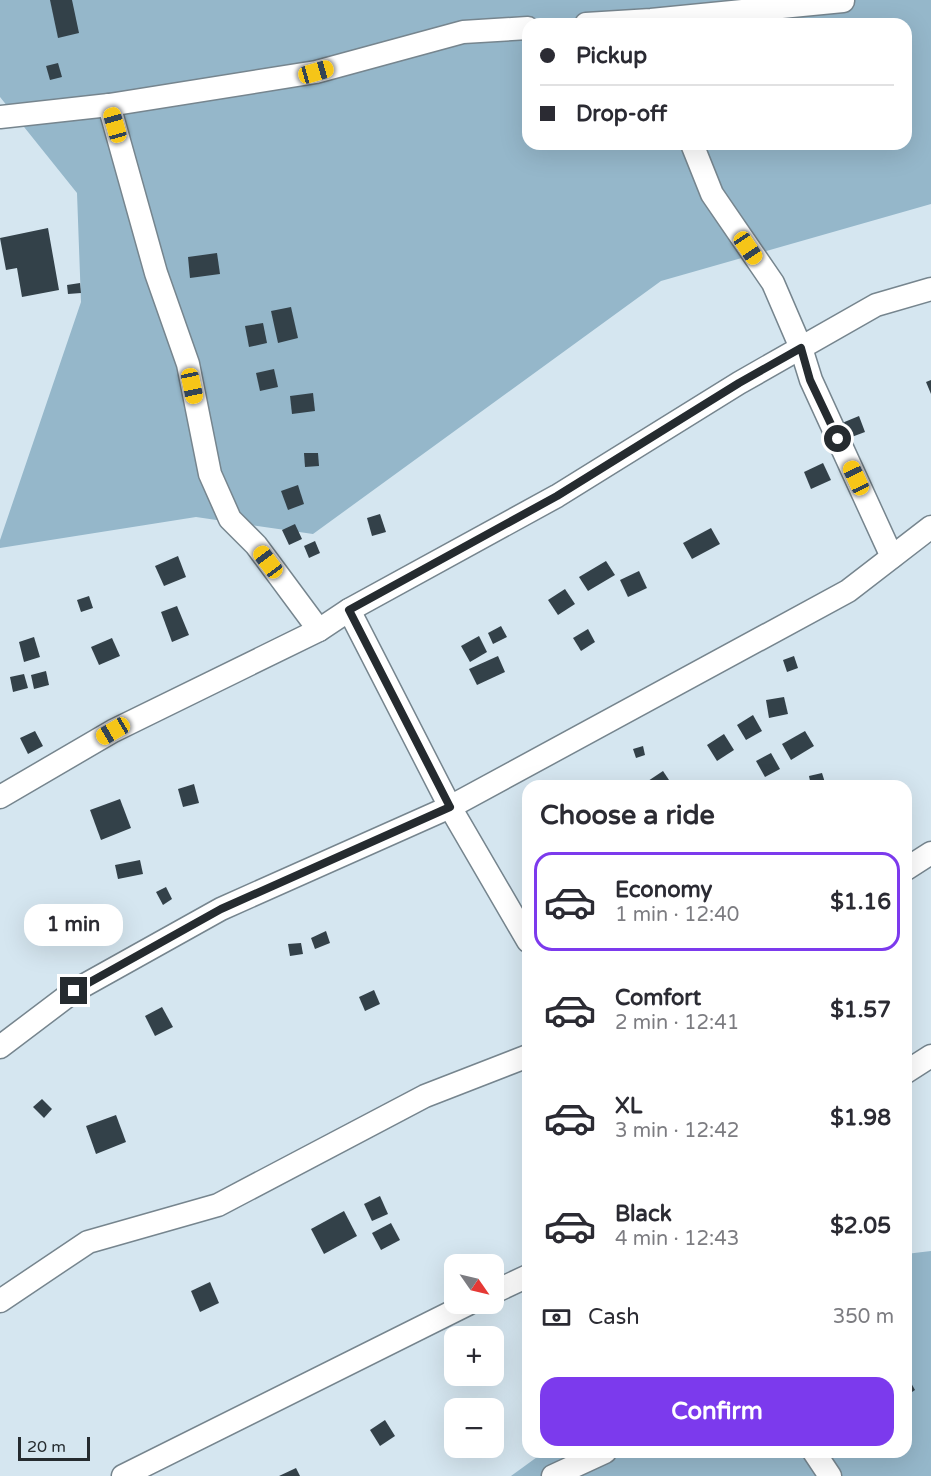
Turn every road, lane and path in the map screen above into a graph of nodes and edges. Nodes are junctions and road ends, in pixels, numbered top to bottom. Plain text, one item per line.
1 (843, 1) edge
2 (688, 18) edge
3 (522, 28) edge
4 (110, 105) junction
5 (0, 117) edge
6 (694, 150) edge
7 (931, 289) edge
8 (801, 348) junction
9 (931, 527) edge
10 (892, 557) junction
11 (349, 610) junction
12 (319, 630) junction
13 (0, 797) edge
14 (450, 807) junction
15 (931, 853) edge
16 (912, 865) edge
17 (522, 931) edge
18 (0, 1047) edge
19 (931, 1056) edge
20 (522, 1058) edge
21 (912, 1068) edge
22 (522, 1279) edge
23 (504, 1287) edge
24 (0, 1301) edge
25 (448, 1314) edge
26 (592, 1458) edge
27 (818, 1458) edge
28 (123, 1476) edge
29 (553, 1476) edge
30 (830, 1476) edge

1 - 2 street
3 - 4 street
4 - 5 street
4 - 12 street
6 - 8 street
7 - 8 street
8 - 10 street
8 - 11 street
9 - 10 street
10 - 14 street
11 - 12 street
11 - 14 street
12 - 13 street
14 - 17 street
14 - 18 street
15 - 16 street
19 - 21 street
20 - 24 street
22 - 23 street
25 - 28 street
26 - 29 street
27 - 30 street

